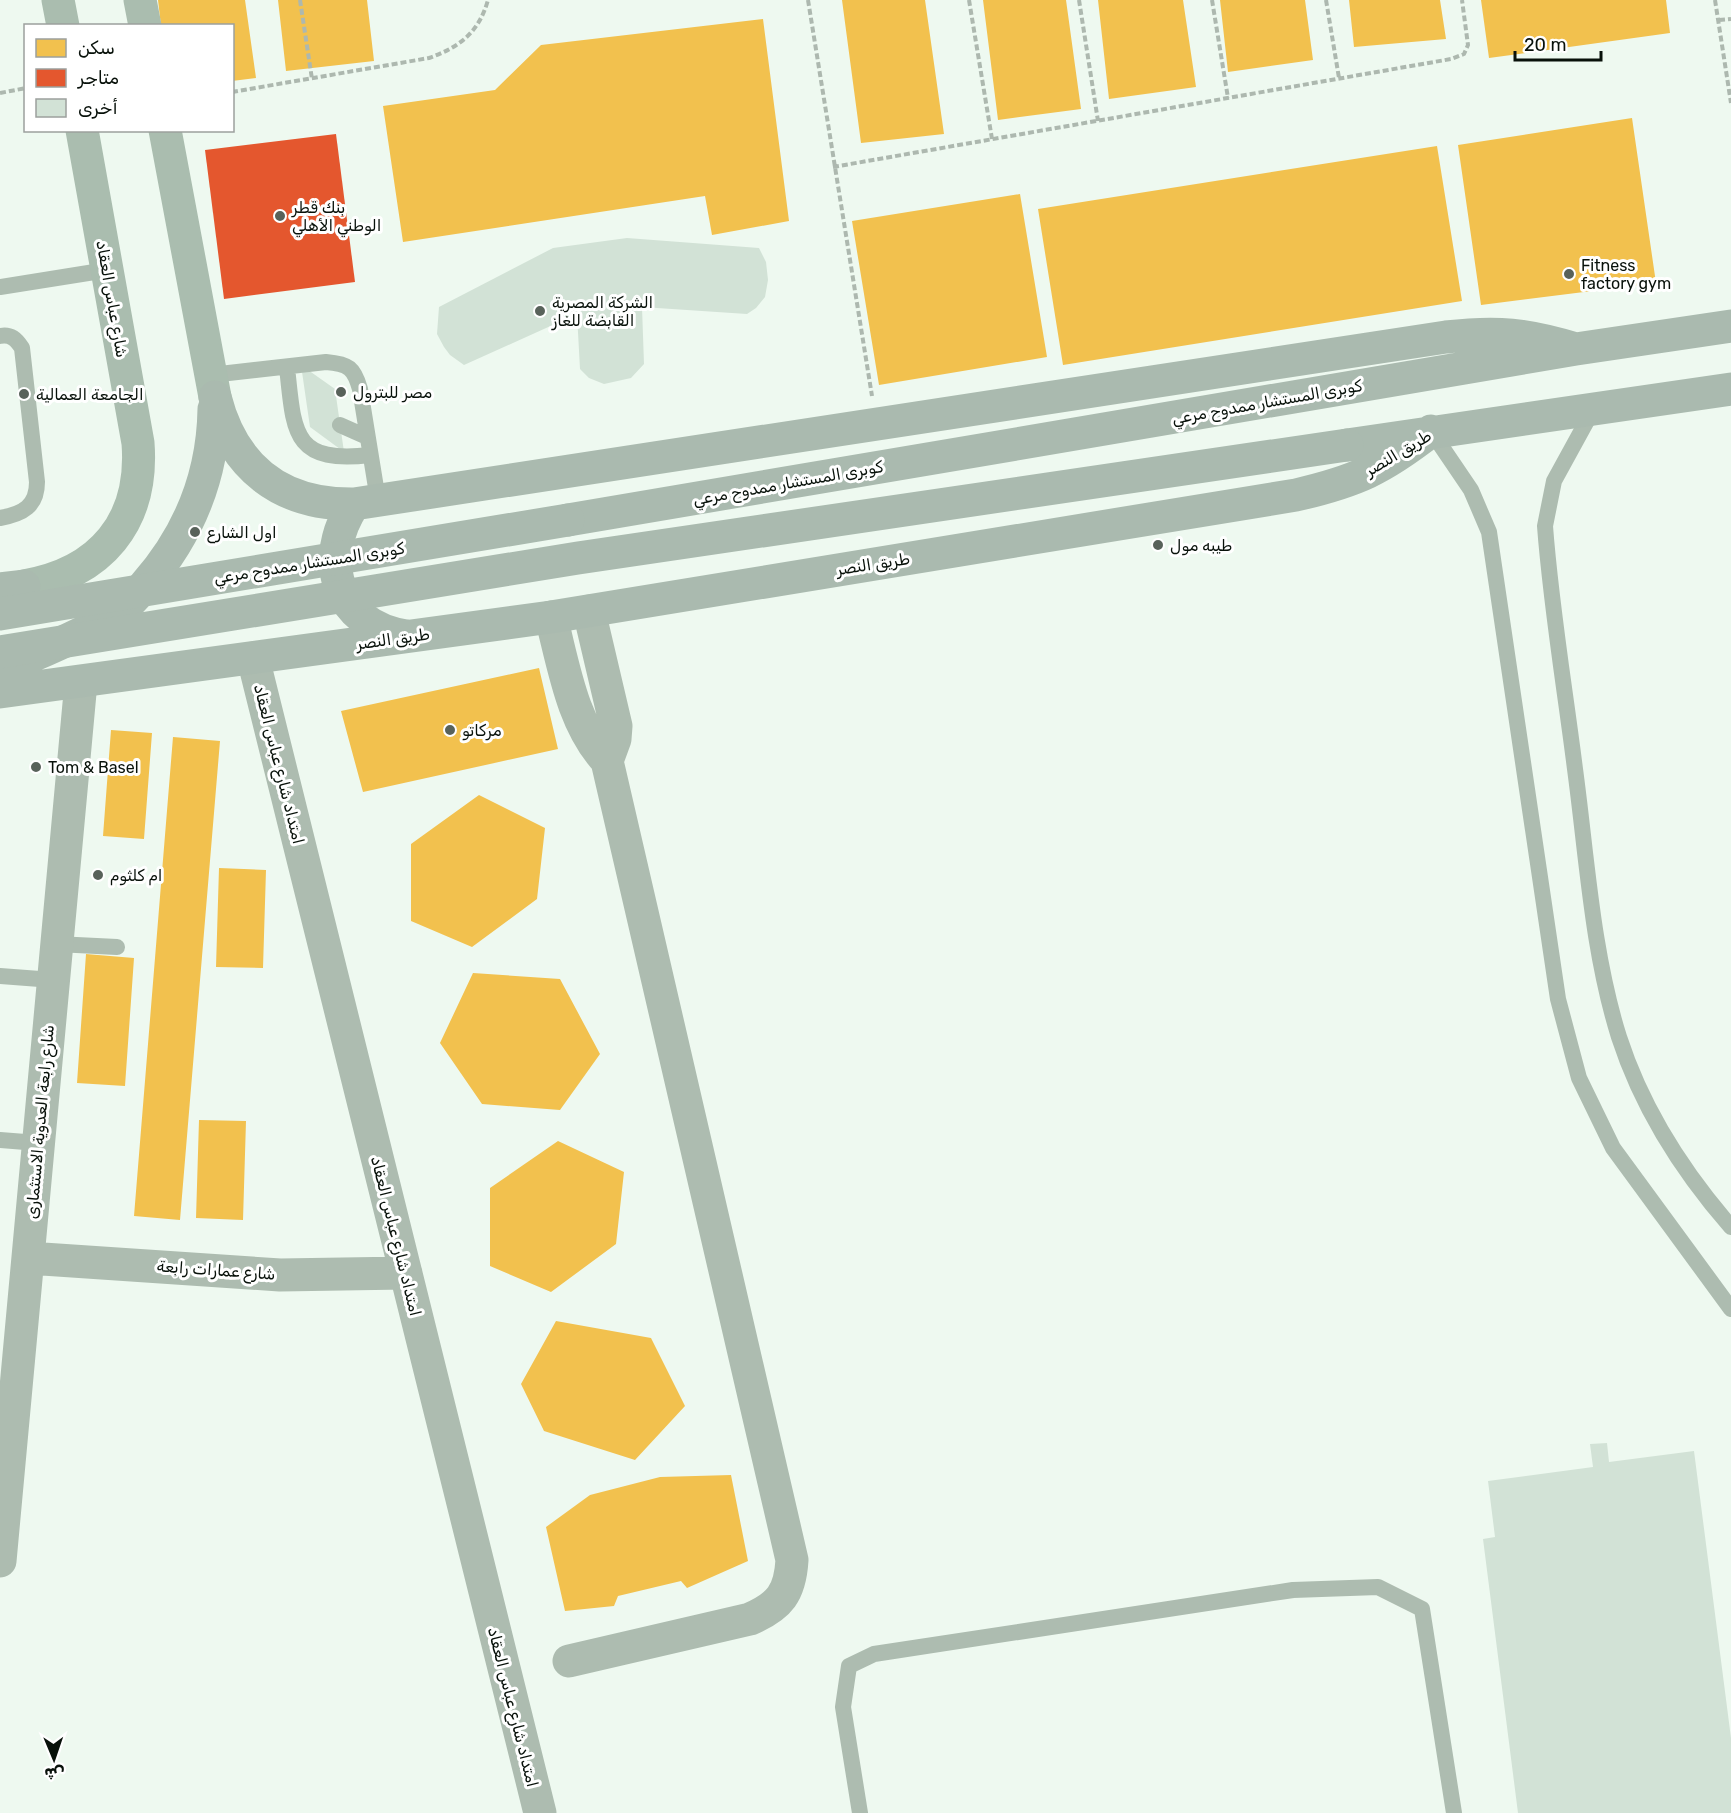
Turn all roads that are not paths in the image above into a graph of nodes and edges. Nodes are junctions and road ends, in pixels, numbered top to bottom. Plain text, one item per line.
1 (58, 0) edge
2 (140, 0) edge
3 (63, 24) edge
4 (145, 24) edge
5 (82, 132) edge
6 (165, 132) edge
7 (107, 270) junction
8 (0, 287) edge
9 (1731, 326) edge
10 (0, 336) edge
11 (1576, 349) junction
12 (287, 366) junction
13 (213, 386) junction
14 (1731, 388) edge
15 (291, 402) junction
16 (1594, 408) junction
17 (308, 410) dead end
18 (340, 425) dead end
19 (1431, 431) junction
20 (367, 437) junction
21 (370, 455) junction
22 (366, 502) junction
23 (0, 518) edge
24 (12, 587) edge
25 (589, 611) junction
26 (0, 614) edge
27 (550, 617) junction
28 (411, 636) junction
29 (0, 652) edge
30 (253, 658) junction
31 (0, 670) edge
32 (81, 682) junction
33 (0, 692) edge
34 (607, 762) junction
35 (56, 944) junction
36 (117, 947) dead end
37 (0, 976) edge
38 (53, 980) junction
39 (0, 1140) edge
40 (38, 1143) junction
41 (1731, 1227) edge
42 (28, 1258) junction
43 (406, 1273) junction
44 (1731, 1309) edge
45 (7, 1407) edge
46 (0, 1561) edge
47 (569, 1661) dead end
48 (540, 1813) edge
49 (860, 1813) edge
50 (1454, 1813) edge

1 - 3 main road
2 - 4 main road
5 - 7 main road, شارع عباس العقاد
6 - 13 main road
7 - 8 lane
7 - 24 main road, شارع عباس العقاد
9 - 11 highway
10 - 23 lane
11 - 22 highway
11 - 26 highway, كوبرى المستشار ممدوح مرعي, bridge
12 - 13 lane
12 - 15 lane
12 - 20 lane
13 - 22 highway
13 - 31 highway
14 - 16 highway, طريق النصر
15 - 17 lane
15 - 21 lane
16 - 19 highway, طريق النصر
16 - 41 lane
18 - 20 lane
19 - 25 highway, طريق النصر
19 - 29 highway, bridge
19 - 44 lane
20 - 21 lane
21 - 22 lane
22 - 28 highway
25 - 27 highway, طريق النصر
25 - 34 street
27 - 28 highway, طريق النصر
27 - 34 street
28 - 30 highway, طريق النصر
30 - 32 highway, طريق النصر
30 - 43 street, امتداد شارع عباس العقاد
32 - 33 highway, طريق النصر
32 - 35 street, شارع رابعة العدوية الاستثمارى
34 - 47 street
35 - 36 lane
35 - 38 street, شارع رابعة العدوية الاستثمارى
37 - 38 lane
38 - 40 street, شارع رابعة العدوية الاستثمارى
39 - 40 lane
40 - 42 street, شارع رابعة العدوية الاستثمارى
42 - 43 street, شارع عمارات رابعة
42 - 45 street, شارع رابعة العدوية الاستثمارى
43 - 48 street, امتداد شارع عباس العقاد
45 - 46 street, شارع رابعة العدوية الاستثمارى
49 - 50 lane

